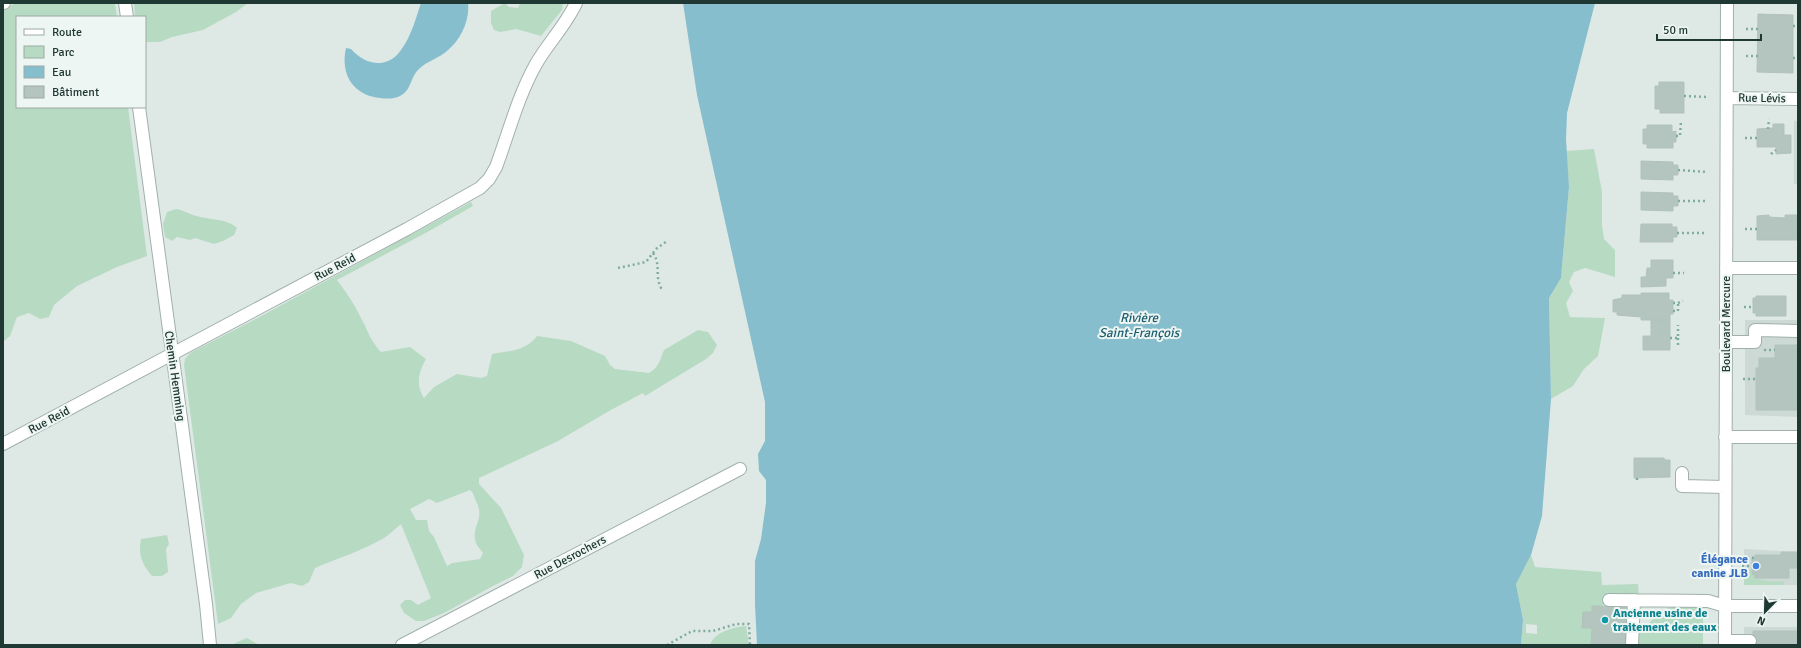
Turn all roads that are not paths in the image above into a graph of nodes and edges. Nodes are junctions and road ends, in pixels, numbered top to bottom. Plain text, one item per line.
1 (125, 3) edge
2 (576, 3) edge
3 (1727, 3) edge
4 (127, 16) edge
5 (1727, 98) junction
6 (1798, 99) edge
7 (139, 108) edge
8 (1726, 268) junction
9 (1798, 268) edge
10 (1798, 331) edge
11 (1726, 342) junction
12 (172, 353) junction
13 (1725, 436) junction
14 (1798, 437) edge
15 (3, 444) edge
16 (740, 469) dead end
17 (1682, 473) dead end
18 (1725, 486) junction
19 (1609, 600) dead end
20 (1634, 600) junction
21 (1725, 606) junction
22 (1798, 606) edge
23 (1750, 641) dead end
24 (1725, 643) edge
25 (210, 645) edge
26 (402, 645) edge
27 (1632, 645) edge

1 - 4 street
2 - 12 street, Rue Reid
3 - 5 street, Boulevard Mercure
5 - 6 street, Rue Lévis
5 - 8 street, Boulevard Mercure
7 - 12 street, Chemin Hemming
8 - 9 street
8 - 11 street, Boulevard Mercure
10 - 11 street
11 - 13 street, Boulevard Mercure
12 - 15 street, Rue Reid
12 - 25 street, Chemin Hemming
13 - 14 street
13 - 18 street, Boulevard Mercure
16 - 26 street, Rue Desrochers
17 - 18 street
18 - 21 street, Boulevard Mercure
19 - 20 street
20 - 21 street
20 - 27 street
21 - 22 street
21 - 24 street, Boulevard Mercure
23 - 24 street

